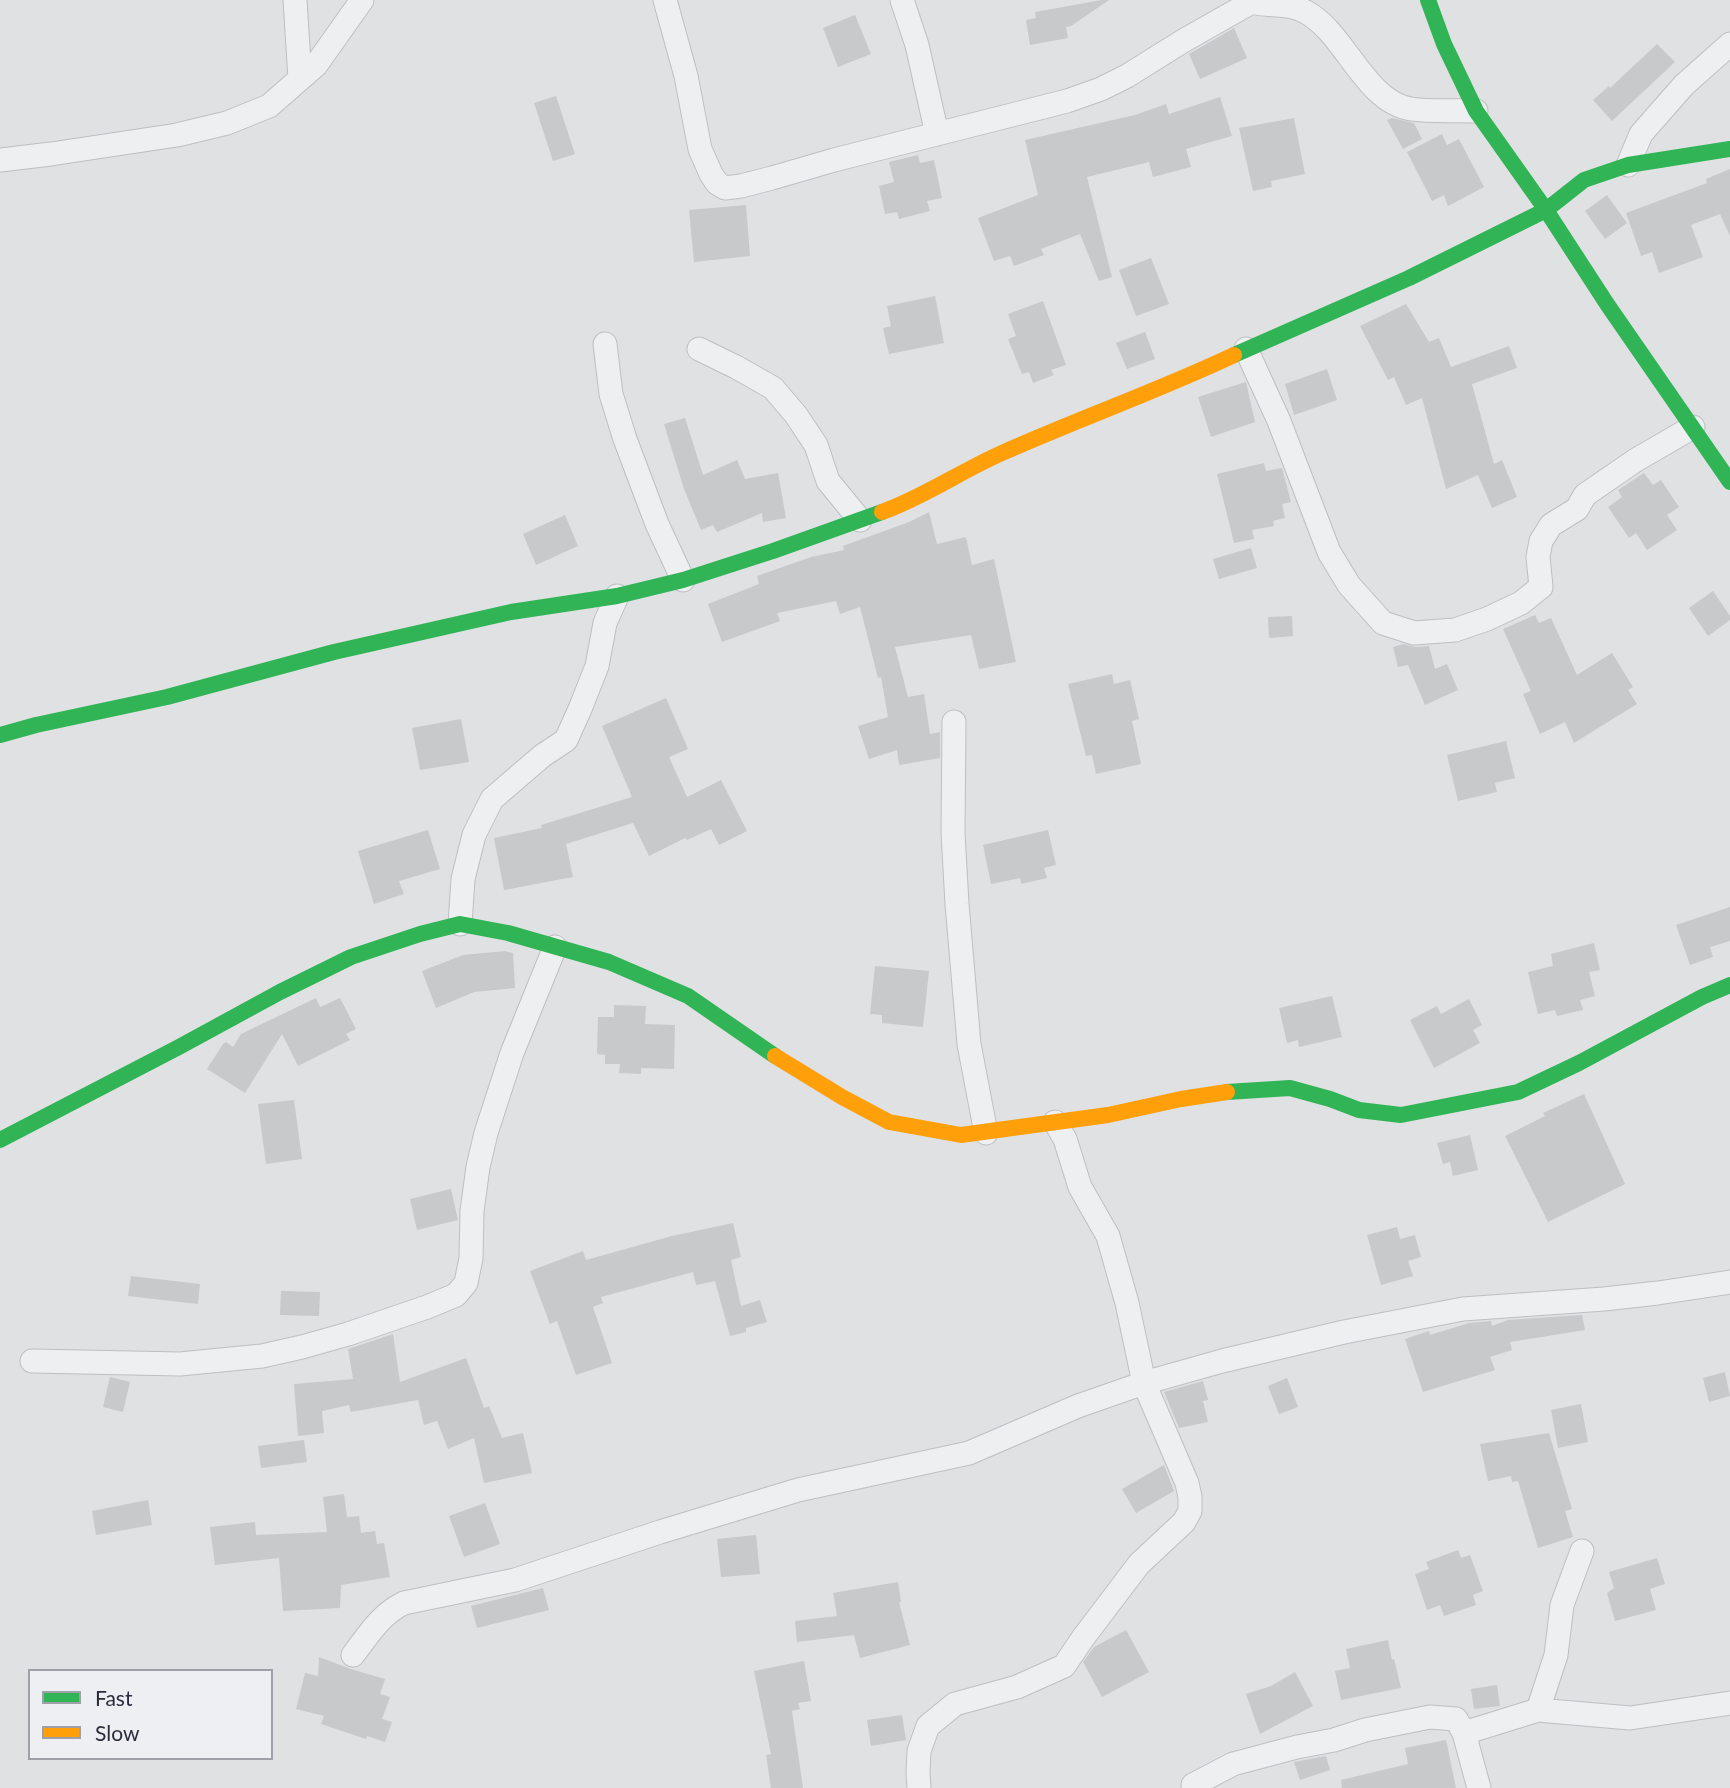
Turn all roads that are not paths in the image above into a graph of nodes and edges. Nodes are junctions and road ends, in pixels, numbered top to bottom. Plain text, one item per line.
1 (295, 0) edge
2 (362, 0) edge
3 (665, 0) edge
4 (902, 0) edge
5 (1428, 0) edge
6 (1246, 1) edge
7 (1730, 44) edge
8 (300, 79) junction
9 (1476, 111) junction
10 (937, 134) junction
11 (1730, 149) edge
12 (0, 160) edge
13 (1628, 165) junction
14 (1546, 210) junction
15 (605, 344) dead end
16 (699, 349) dead end
17 (1246, 349) junction
18 (1693, 427) junction
19 (1730, 482) edge
20 (860, 520) junction
21 (683, 580) junction
22 (617, 596) junction
23 (954, 722) dead end
24 (0, 735) edge
25 (460, 924) junction
26 (555, 947) junction
27 (1730, 985) edge
28 (1055, 1122) junction
29 (986, 1133) junction
30 (0, 1140) edge
31 (1730, 1282) edge
32 (32, 1361) dead end
33 (1144, 1383) junction
34 (1582, 1551) dead end
35 (354, 1655) dead end
36 (1730, 1703) edge
37 (1538, 1710) junction
38 (1464, 1733) junction
39 (1193, 1785) dead end
40 (919, 1788) edge
41 (1479, 1788) edge

1 - 8 street
2 - 8 street
3 - 10 street
4 - 10 street
5 - 9 street
6 - 9 street
6 - 10 street
7 - 13 street
8 - 12 street
9 - 14 street
11 - 13 street
13 - 14 street
14 - 17 street
14 - 18 street
15 - 21 street
16 - 20 street
17 - 18 street
17 - 20 street
18 - 19 street
20 - 21 street
21 - 22 street
22 - 24 street
22 - 25 street
23 - 29 street
25 - 26 street
25 - 30 street
26 - 29 street
26 - 32 street
27 - 28 street
28 - 29 street
28 - 33 street
31 - 33 street
33 - 35 street
33 - 40 street
34 - 37 street
36 - 37 street
37 - 38 street
38 - 39 street
38 - 41 street

